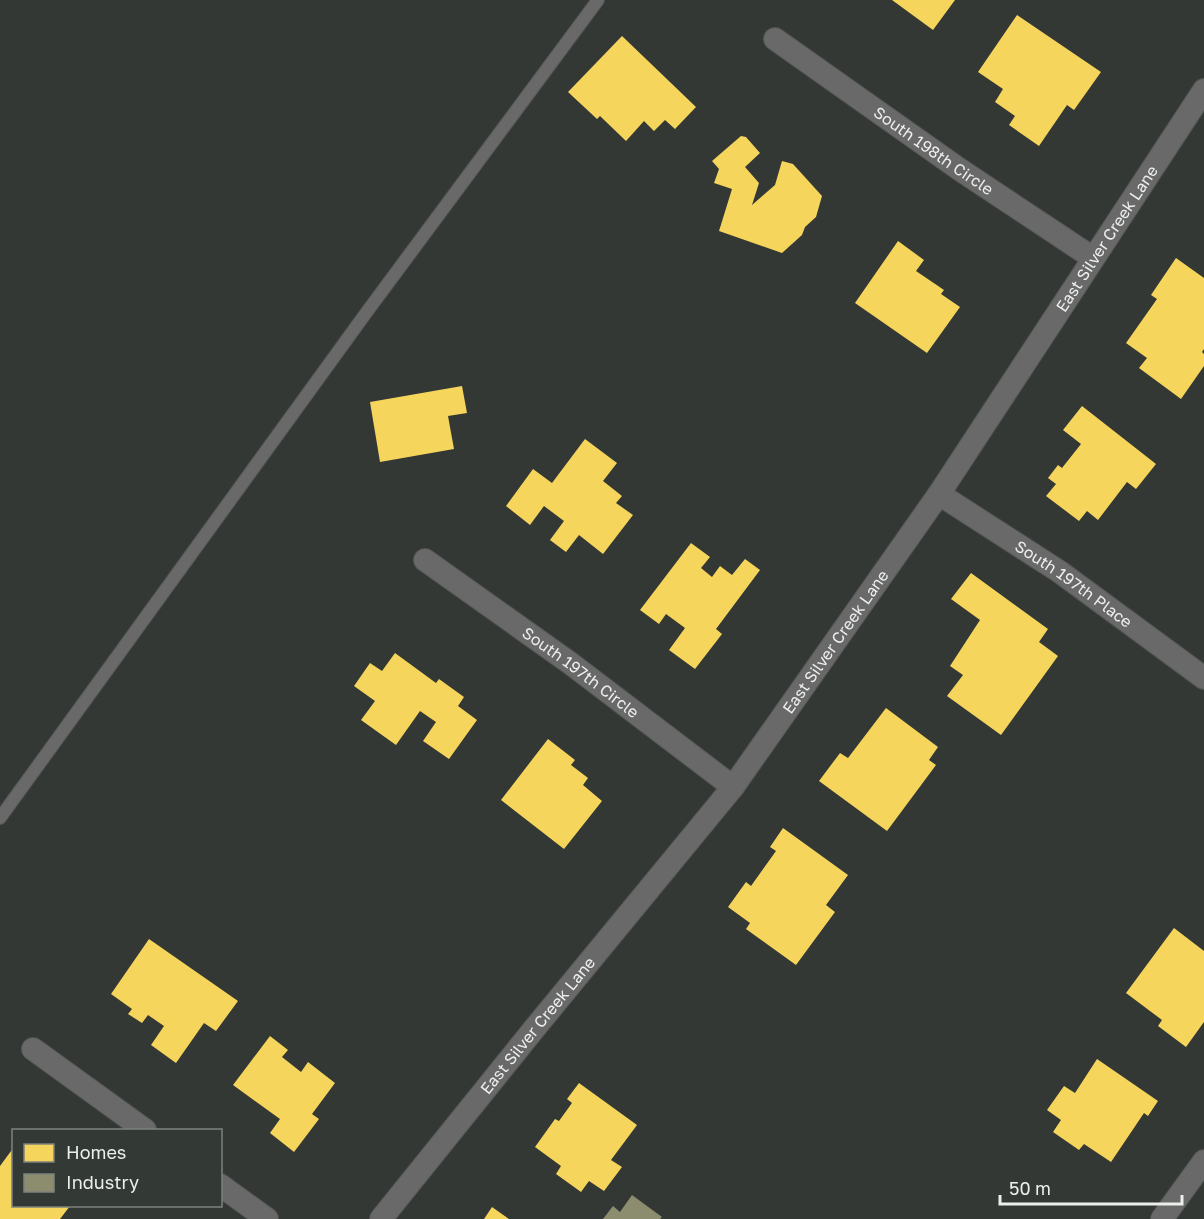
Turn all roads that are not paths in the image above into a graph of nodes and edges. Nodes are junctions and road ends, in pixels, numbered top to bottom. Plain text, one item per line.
1 (598, 0) edge
2 (775, 39) dead end
3 (1204, 90) edge
4 (1093, 258) junction
5 (939, 494) junction
6 (425, 560) dead end
7 (1204, 678) edge
8 (733, 787) junction
9 (0, 818) edge
10 (33, 1049) dead end
11 (142, 1129) edge
12 (1204, 1161) edge
13 (222, 1186) edge
14 (267, 1219) edge
15 (381, 1219) edge
16 (1162, 1219) edge

1 - 9 lane
2 - 4 street, South 198th Circle
3 - 4 street, East Silver Creek Lane
4 - 5 street, East Silver Creek Lane
5 - 7 street, South 197th Place
5 - 8 street, East Silver Creek Lane
6 - 8 street, South 197th Circle
8 - 15 street, East Silver Creek Lane
10 - 11 street
12 - 16 street
13 - 14 street

